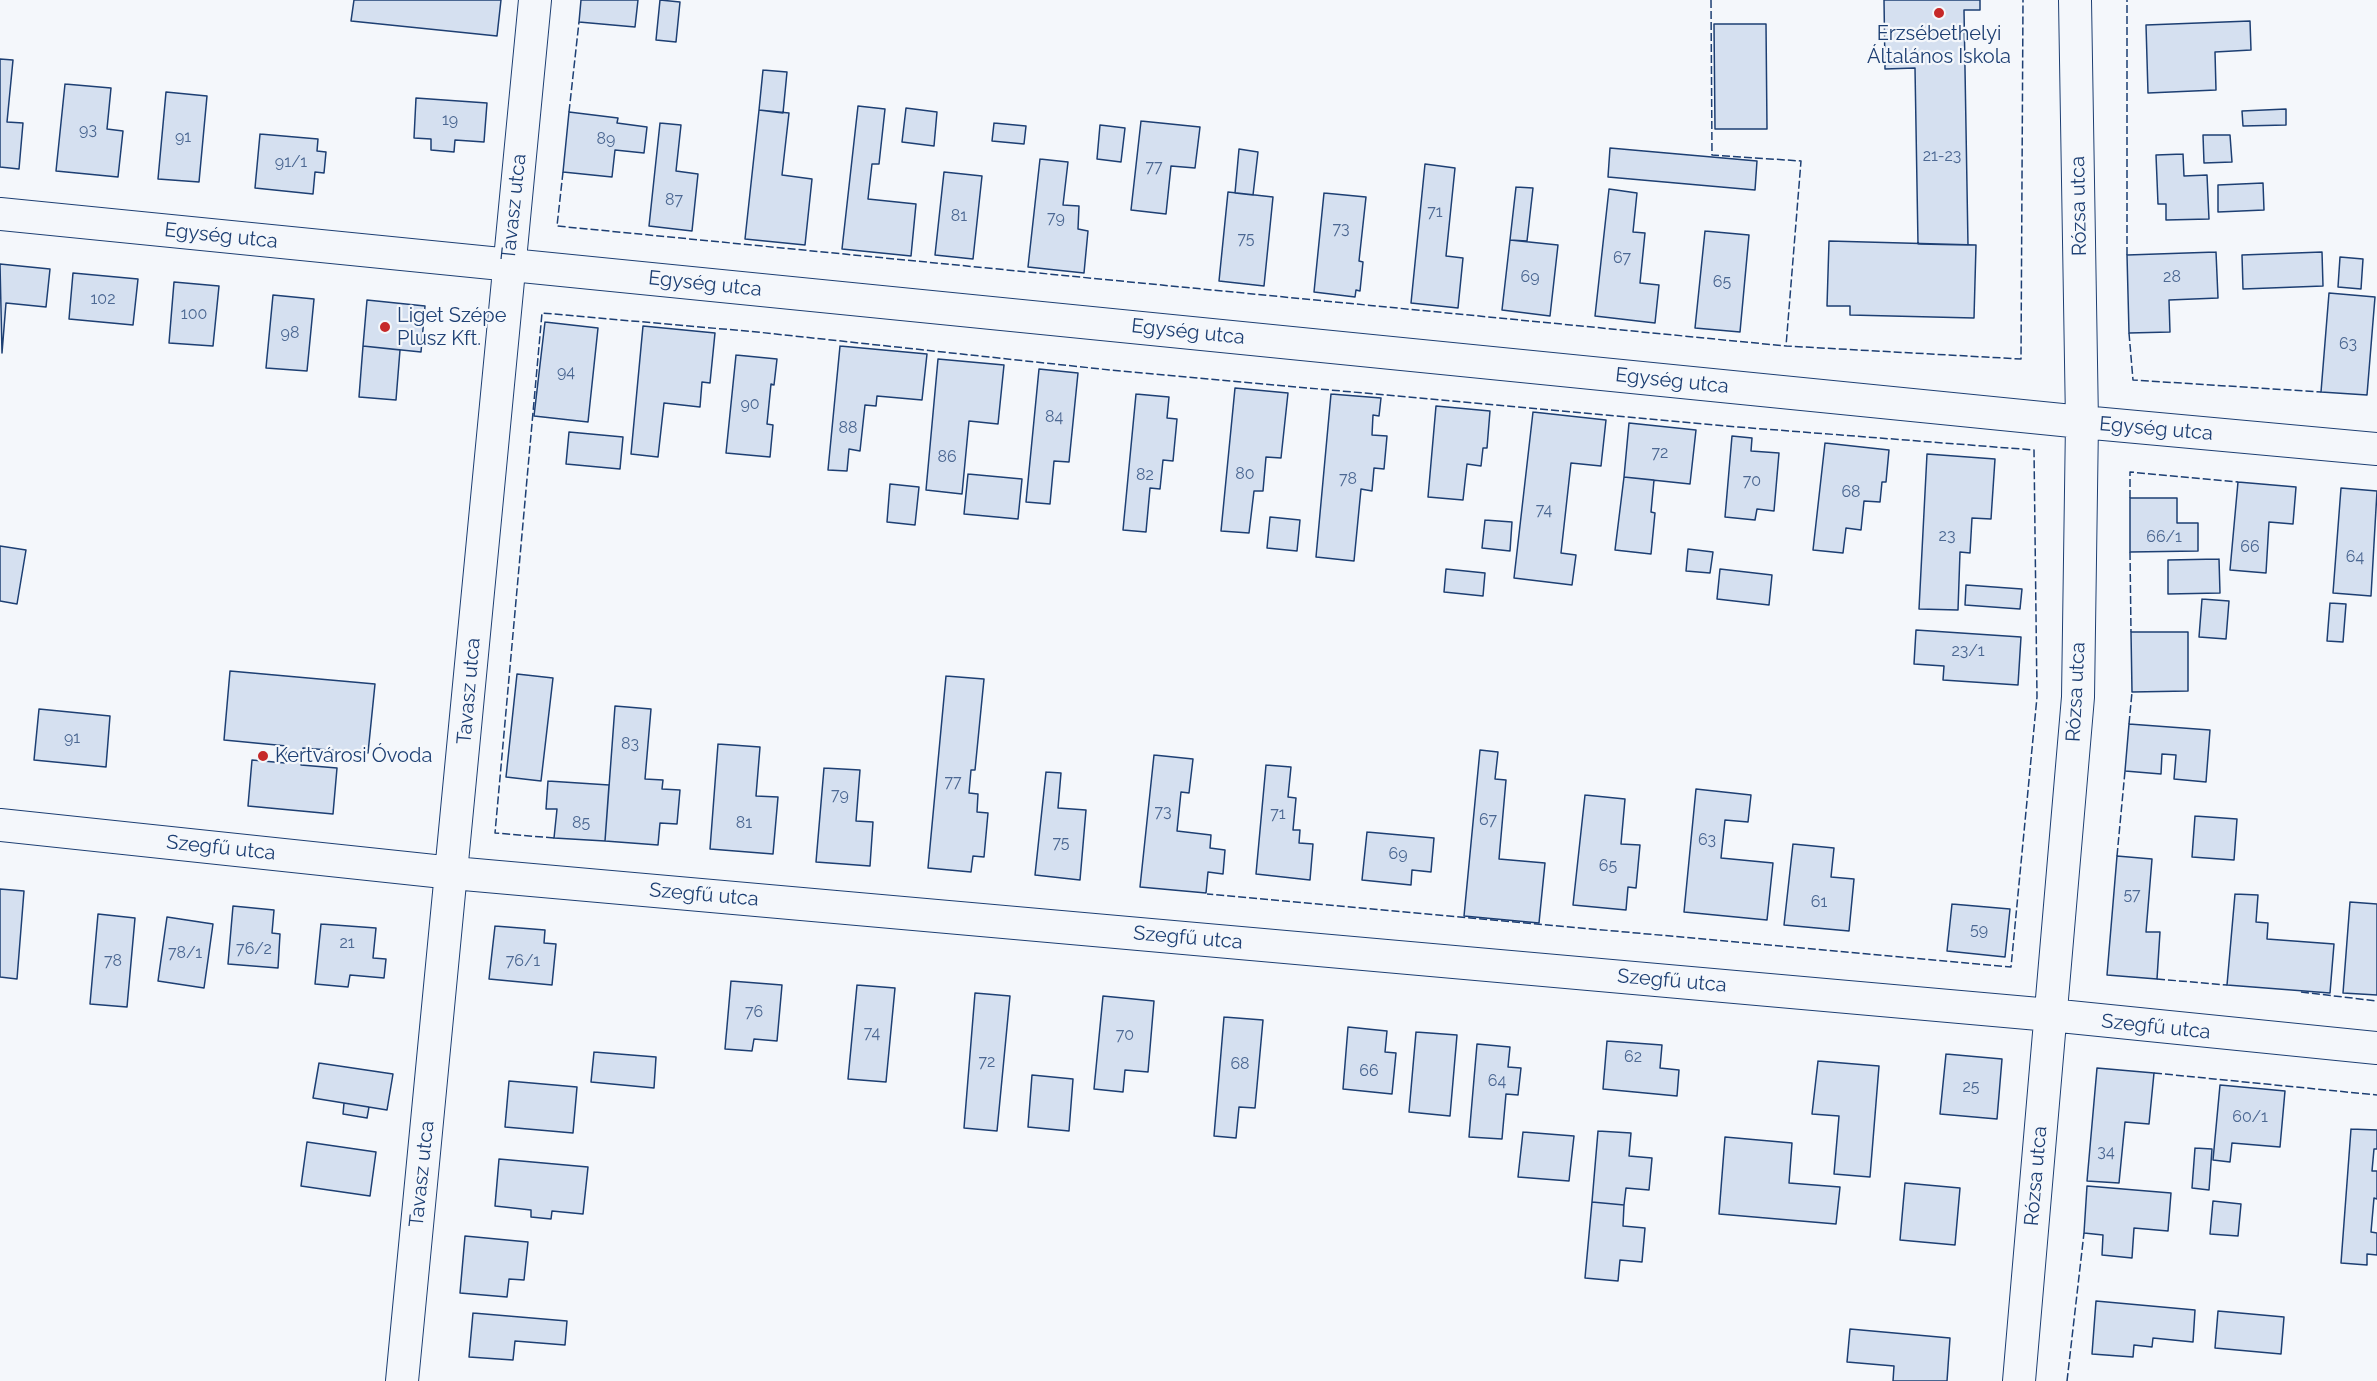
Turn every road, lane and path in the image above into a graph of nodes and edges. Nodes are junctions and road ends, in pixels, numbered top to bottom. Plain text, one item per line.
1 (535, 0) edge
2 (2075, 0) edge
3 (0, 214) edge
4 (508, 264) junction
5 (2082, 422) junction
6 (2377, 449) edge
7 (0, 825) edge
8 (453, 873) junction
9 (2050, 1015) junction
10 (2377, 1048) edge
11 (402, 1381) edge
12 (2019, 1381) edge

1 - 4 street, Tavasz utca
2 - 5 street, Rózsa utca
3 - 4 street, Egység utca
4 - 5 street, Egység utca
4 - 8 street, Tavasz utca
5 - 6 street, Egység utca
5 - 9 street, Rózsa utca
7 - 8 street, Szegfű utca
8 - 9 street, Szegfű utca
8 - 11 street, Tavasz utca
9 - 10 street, Szegfű utca
9 - 12 street, Rózsa utca

